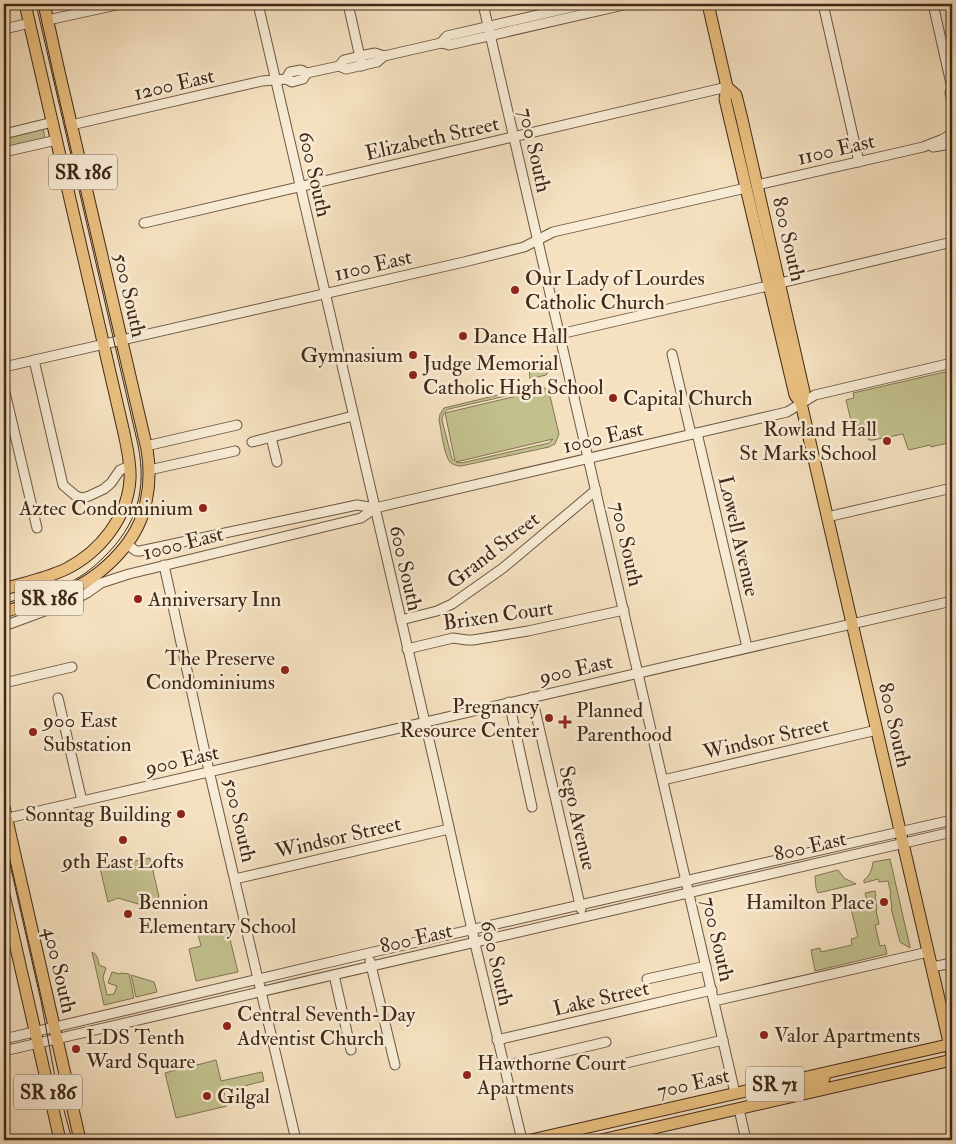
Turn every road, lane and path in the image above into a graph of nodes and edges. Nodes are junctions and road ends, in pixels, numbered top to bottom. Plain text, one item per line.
1 (26, 4) edge
2 (44, 4) edge
3 (121, 4) edge
4 (258, 4) edge
5 (348, 4) edge
6 (484, 4) edge
7 (585, 4) edge
8 (628, 4) edge
9 (708, 4) edge
10 (823, 4) edge
11 (933, 4) edge
12 (48, 20) junction
13 (30, 23) junction
14 (4, 29) edge
15 (490, 31) junction
16 (361, 61) junction
17 (275, 79) junction
18 (727, 87) junction
19 (952, 87) edge
20 (952, 102) edge
21 (53, 122) junction
22 (71, 125) junction
23 (952, 133) edge
24 (4, 134) edge
25 (514, 137) junction
26 (57, 140) junction
27 (952, 140) edge
28 (952, 145) edge
29 (923, 147) junction
30 (4, 152) edge
31 (859, 162) junction
32 (300, 186) junction
33 (751, 187) junction
34 (144, 222) dead end
35 (538, 239) junction
36 (952, 242) edge
37 (774, 284) junction
38 (325, 294) junction
39 (560, 334) junction
40 (121, 340) junction
41 (104, 344) junction
42 (672, 354) dead end
43 (34, 360) junction
44 (952, 363) edge
45 (4, 367) edge
46 (4, 388) edge
47 (801, 403) junction
48 (353, 416) junction
49 (237, 425) dead end
50 (694, 433) junction
51 (271, 437) junction
52 (252, 442) dead end
53 (146, 446) junction
54 (235, 451) dead end
55 (589, 458) junction
56 (277, 462) dead end
57 (130, 466) junction
58 (150, 470) junction
59 (952, 488) edge
60 (596, 490) junction
61 (375, 508) junction
62 (827, 517) junction
63 (37, 528) dead end
64 (126, 544) junction
65 (164, 565) junction
66 (4, 589) edge
67 (952, 601) edge
68 (624, 610) junction
69 (4, 612) edge
70 (400, 620) junction
71 (852, 624) junction
72 (4, 626) edge
73 (747, 648) junction
74 (407, 649) junction
75 (72, 667) dead end
76 (638, 672) junction
77 (4, 683) edge
78 (532, 697) junction
79 (58, 698) dead end
80 (508, 702) junction
81 (424, 722) junction
82 (877, 730) junction
83 (209, 771) junction
84 (663, 780) junction
85 (82, 801) junction
86 (532, 807) dead end
87 (5, 815) edge
88 (952, 820) edge
89 (449, 829) junction
90 (952, 832) edge
91 (902, 838) junction
92 (837, 847) junction
93 (792, 857) junction
94 (839, 858) junction
95 (745, 868) junction
96 (795, 868) junction
97 (234, 879) junction
98 (748, 879) junction
99 (686, 881) junction
100 (689, 892) junction
101 (4, 895) edge
102 (626, 895) junction
103 (580, 906) junction
104 (629, 906) junction
105 (6, 916) edge
106 (532, 917) junction
107 (582, 917) junction
108 (534, 928) junction
109 (472, 930) junction
110 (474, 942) junction
111 (412, 944) junction
112 (928, 952) junction
113 (369, 954) junction
114 (415, 956) junction
115 (952, 963) edge
116 (322, 964) junction
117 (372, 966) junction
118 (706, 966) junction
119 (932, 967) junction
120 (329, 976) junction
121 (258, 979) junction
122 (647, 979) dead end
123 (712, 990) junction
124 (261, 992) junction
125 (180, 998) junction
126 (714, 1001) junction
127 (183, 1010) junction
128 (123, 1011) junction
129 (126, 1023) junction
130 (54, 1027) junction
131 (35, 1031) junction
132 (4, 1039) edge
133 (57, 1039) junction
134 (497, 1040) junction
135 (723, 1040) junction
136 (606, 1042) dead end
137 (37, 1044) junction
138 (951, 1048) edge
139 (351, 1050) dead end
140 (4, 1051) edge
141 (952, 1060) edge
142 (395, 1065) dead end
143 (618, 1065) dead end
144 (504, 1066) junction
145 (846, 1068) junction
146 (735, 1093) junction
147 (739, 1109) junction
148 (637, 1136) edge
149 (60, 1140) edge
150 (80, 1140) edge
151 (296, 1140) edge
152 (522, 1140) edge
153 (531, 1140) edge
154 (601, 1140) edge
155 (746, 1140) edge

1 - 13 main road, 500 South / SR 186
2 - 12 main road, 500 South / SR 186
3 - 12 street
4 - 17 street, 600 South
5 - 16 street
6 - 15 street, 700 South
7 - 15 street, 1200 East
8 - 15 street, 1200 East
9 - 18 main road, 800 South
10 - 31 street
11 - 19 street
12 - 22 main road, 500 South / SR 186
13 - 14 street
13 - 21 main road, 500 South / SR 186
15 - 16 street, 1200 East
15 - 25 street, 700 South
16 - 17 street, 1200 East
17 - 22 street, 1200 East
17 - 32 street, 600 South
18 - 25 street, Elizabeth Street
18 - 33 main road, 800 South
19 - 20 street
21 - 24 street
21 - 26 main road, 500 South / SR 186
22 - 40 main road, 500 South / SR 186
23 - 27 street
23 - 29 street, 1100 East
25 - 32 street, Elizabeth Street
25 - 35 street, 700 South
26 - 30 street
26 - 41 main road, 500 South / SR 186
28 - 29 street, 1100 East
29 - 31 street, 1100 East
31 - 33 street, 1100 East
32 - 34 street, Elizabeth Street
32 - 38 street, 600 South
33 - 35 street, 1100 East
33 - 37 main road, 800 South
35 - 38 street, 1100 East
35 - 39 street, 700 South
36 - 37 street
37 - 39 street
37 - 47 main road, 800 South
38 - 40 street, 1100 East
38 - 48 street, 600 South
39 - 55 street, 700 South
40 - 41 street, 1100 East
40 - 53 main road, 500 South / SR 186
41 - 43 street, 1100 East
41 - 57 main road, 500 South / SR 186
42 - 50 street, Lowell Avenue
43 - 45 street, 1100 East
43 - 57 street
44 - 47 street, 1000 East
46 - 63 street
47 - 50 street, 1000 East
47 - 62 main road, 800 South
48 - 51 street
48 - 61 street, 600 South
49 - 53 street
50 - 55 street, 1000 East
50 - 73 street, Lowell Avenue
51 - 52 street
51 - 56 street
53 - 58 main road, 500 South / SR 186
54 - 58 street
55 - 60 street, 700 South
55 - 61 street, 1000 East
57 - 66 main road, 500 South / SR 186
58 - 64 main road, 500 South / SR 186
59 - 62 street
60 - 68 street, 700 South
60 - 70 street, Grand Street
61 - 64 street, 1000 East
61 - 65 street, 1000 East
61 - 70 street, 600 South
62 - 71 main road, 800 South
64 - 69 main road, 500 South / SR 186
65 - 72 street, 1000 East
65 - 83 street, 500 South
67 - 71 street, 900 East
68 - 74 street, Brixen Court
68 - 76 street, 700 South
70 - 74 street, 600 South
71 - 73 street, 900 East
71 - 82 main road, 800 South
73 - 76 street, 900 East
74 - 81 street, 600 South
75 - 77 street
76 - 78 street, 900 East
76 - 84 street, 700 South
78 - 80 street, 900 East
78 - 103 street, Sego Avenue
79 - 85 street
80 - 81 street, 900 East
80 - 86 street
81 - 83 street, 900 East
81 - 89 street, 600 South
82 - 84 street, Windsor Street
82 - 91 main road, 800 South
83 - 85 street, 900 East
83 - 97 street, 500 South
84 - 99 street, 700 South
85 - 87 street, 900 East
87 - 130 main road, 400 South / SR 186
88 - 91 street, 800 East
89 - 97 street, Windsor Street
89 - 109 street, 600 South
90 - 91 street, 800 East
91 - 92 street, 800 East
91 - 94 street, 800 East
91 - 112 main road, 800 South
92 - 93 street, 800 East
92 - 94 street
93 - 95 street, 800 East
93 - 96 street
94 - 96 street, 800 East
95 - 98 street
95 - 99 street, 800 East
96 - 98 street, 800 East
97 - 121 street, 500 South
98 - 100 street, 800 East
99 - 100 street, 700 South
99 - 102 street, 800 East
100 - 104 street, 800 East
100 - 118 street, 700 South
101 - 105 main road, 400 South / SR 186
102 - 103 street, 800 East
102 - 104 street
103 - 106 street, 800 East
103 - 107 street, Sego Avenue
104 - 107 street, 800 East
105 - 131 main road, 400 South / SR 186
106 - 108 street
106 - 109 street, 800 East
107 - 108 street, 800 East
108 - 110 street, 800 East
109 - 110 street, 600 South
109 - 111 street, 800 East
110 - 114 street, 800 East
110 - 134 street, 600 South
111 - 113 street, 800 East
111 - 114 street
112 - 119 main road, 800 South
112 - 126 street
113 - 116 street, 800 East
113 - 117 street
114 - 117 street, 800 East
115 - 119 street
116 - 120 street
116 - 121 street, 800 East
117 - 120 street, 800 East
117 - 142 street
118 - 122 street
118 - 123 street, 700 South
119 - 138 main road, 800 South
120 - 124 street, 800 East
120 - 139 street
121 - 124 street, 500 South
121 - 125 street, 800 East
123 - 126 street, 700 South
123 - 134 street, Lake Street
124 - 127 street, 800 East
124 - 151 street, 500 South
125 - 127 street
125 - 128 street, 800 East
126 - 135 street, 700 South
127 - 129 street, 800 East
128 - 129 street
128 - 130 street, 800 East
129 - 133 street, 800 East
130 - 131 street, 800 East
130 - 133 main road, 400 South / SR 186
131 - 132 street, 800 East
131 - 137 main road, 400 South / SR 186
133 - 137 street, 800 East
133 - 150 main road, 400 South / SR 186
134 - 144 street, 600 South
135 - 143 street
135 - 146 street, 700 South
136 - 144 street
137 - 140 street, 800 East
137 - 149 main road, 400 South / SR 186
138 - 145 main road, 700 East / SR 71
141 - 147 main road, 700 East / SR 71
144 - 152 street, 600 South
145 - 146 main road, 700 East / SR 71
145 - 147 main road
146 - 148 main road
146 - 153 main road, 700 East / SR 71
147 - 148 main road, 700 East / SR 71
147 - 155 street
148 - 154 main road, 700 East / SR 71

